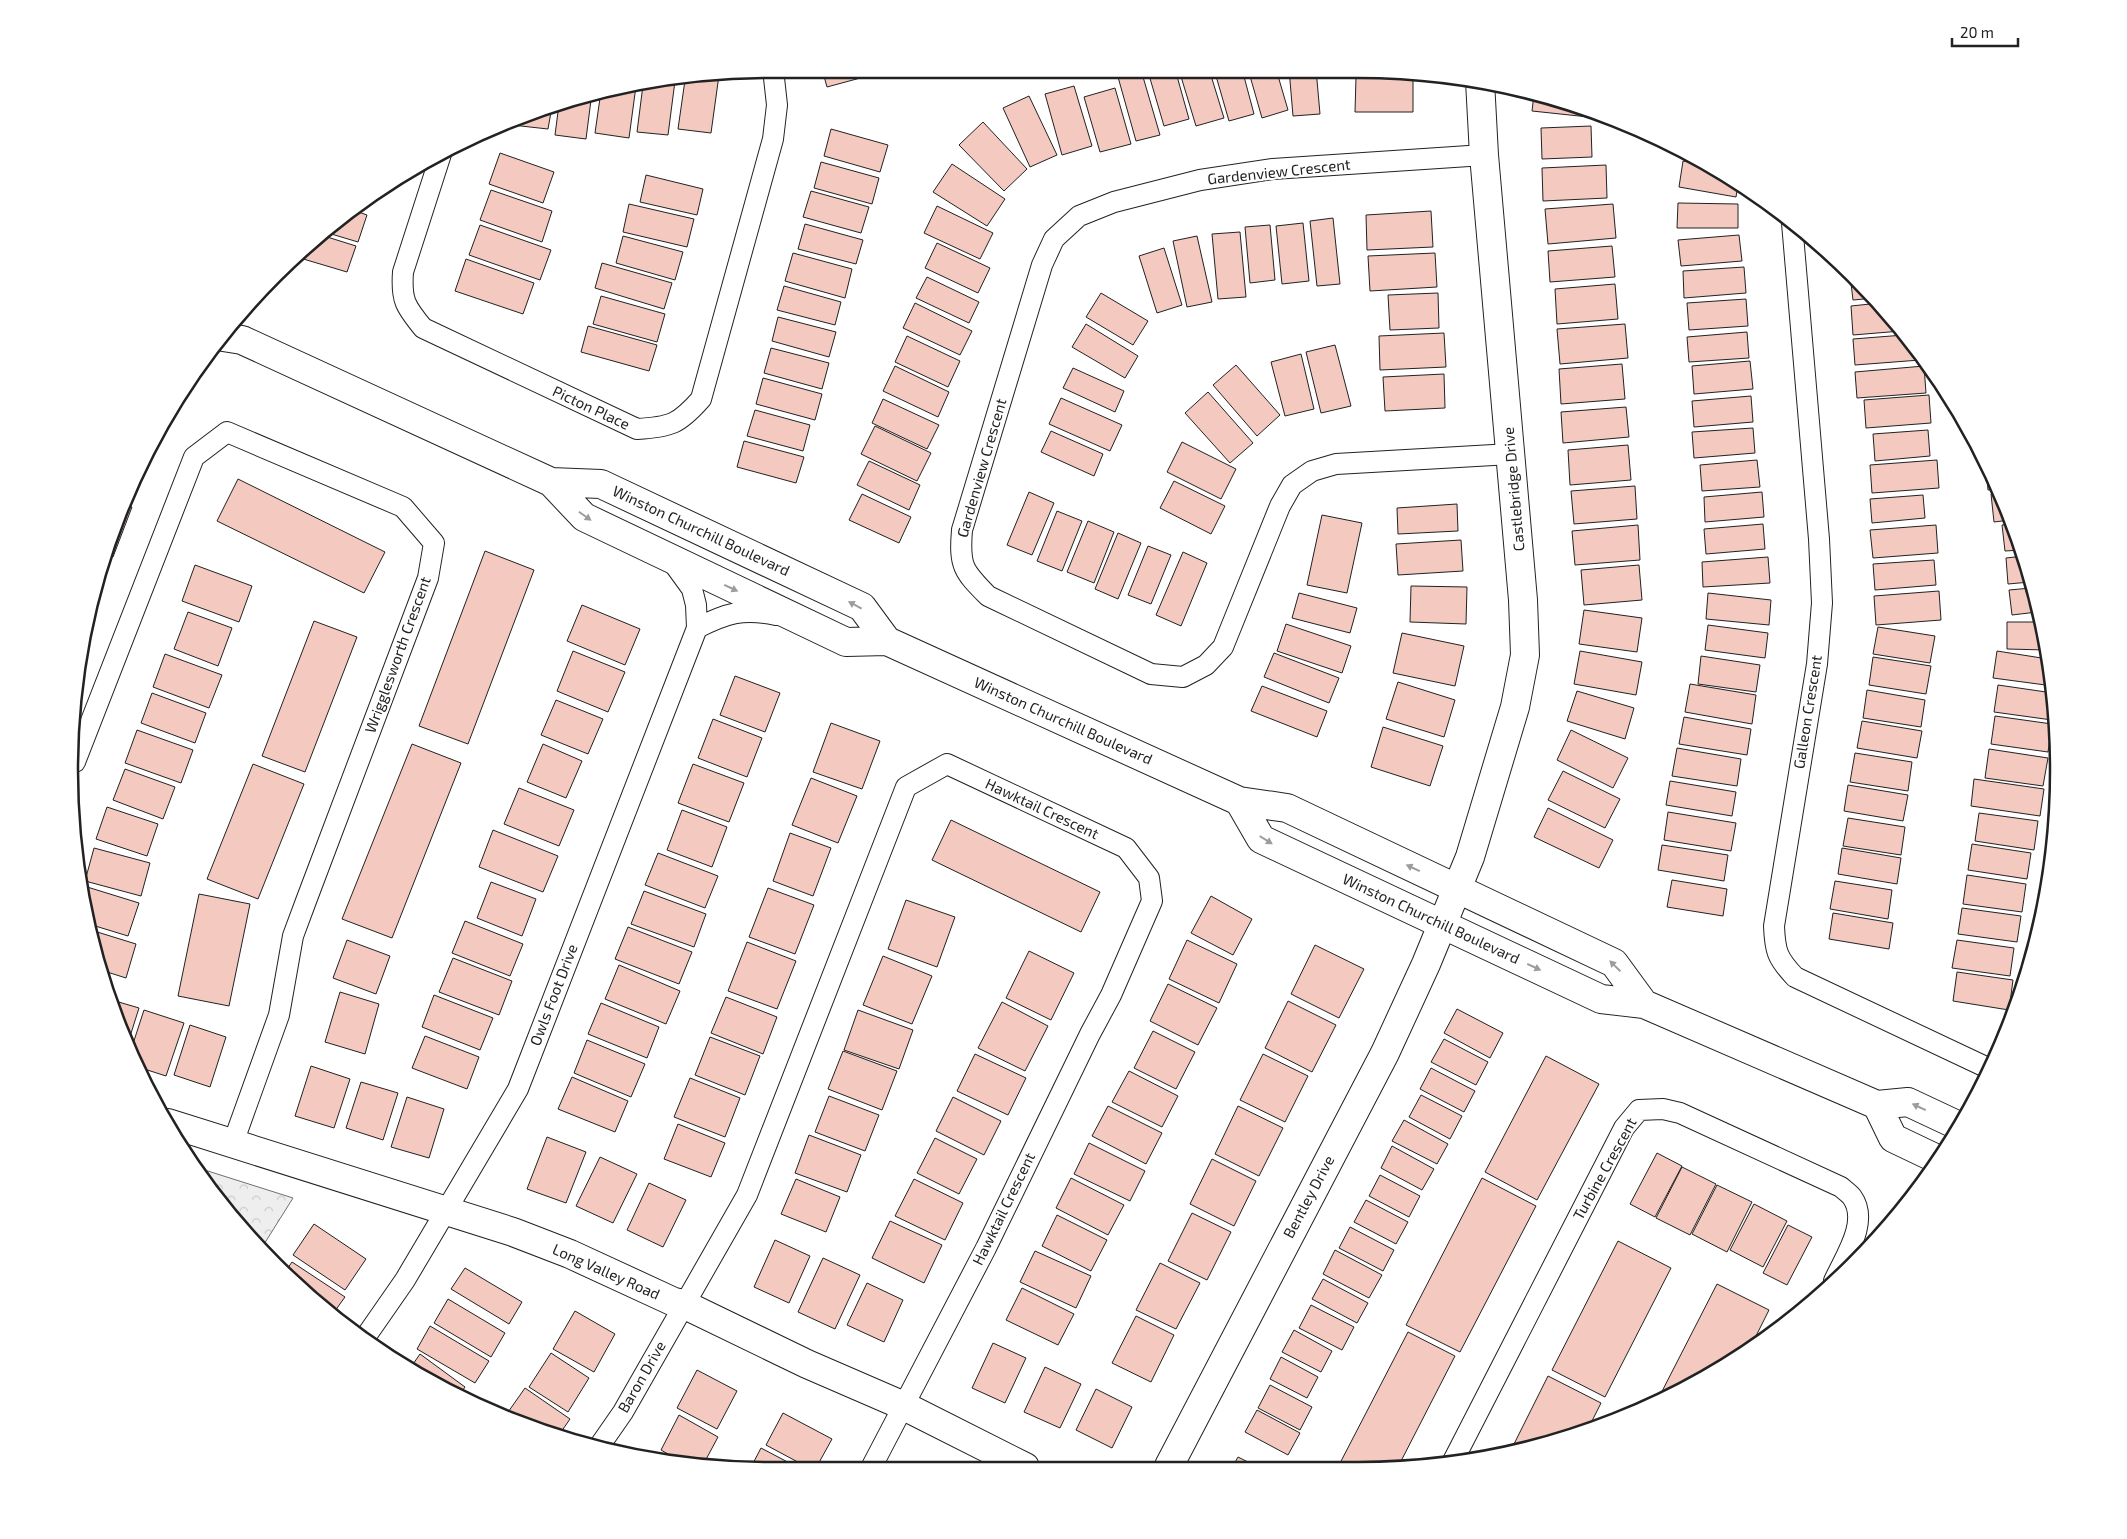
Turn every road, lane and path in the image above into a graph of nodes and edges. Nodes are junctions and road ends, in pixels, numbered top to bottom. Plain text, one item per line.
1 (774, 78) edge
2 (1480, 89) edge
3 (1484, 155) junction
4 (439, 162) edge
5 (1793, 231) edge
6 (232, 334) edge
7 (1511, 454) junction
8 (551, 482) junction
9 (670, 559) junction
10 (803, 621) junction
11 (697, 628) junction
12 (887, 641) junction
13 (78, 753) edge
14 (1239, 801) junction
15 (1457, 888) junction
16 (1442, 924) junction
17 (1644, 1004) junction
18 (1983, 1066) edge
19 (1877, 1105) junction
20 (1953, 1123) edge
21 (176, 1126) edge
22 (234, 1144) junction
23 (1931, 1156) edge
24 (446, 1211) junction
25 (1842, 1264) edge
26 (683, 1304) junction
27 (368, 1333) edge
28 (904, 1406) junction
29 (603, 1441) edge
30 (1457, 1454) edge
31 (874, 1462) edge
32 (1015, 1462) edge
33 (1171, 1462) edge

1 - 4 street, Picton Place
2 - 3 main road, Castlebridge Drive
3 - 7 main road, Castlebridge Drive
3 - 7 street, Gardenview Crescent
5 - 18 street, Galleon Crescent
6 - 8 main road, Winston Churchill Boulevard
7 - 15 main road, Castlebridge Drive
8 -> 9 main road, Winston Churchill Boulevard
12 -> 8 main road, Winston Churchill Boulevard
9 -> 10 main road, Winston Churchill Boulevard
9 - 11 street, Owls Foot Drive
10 - 11 street
10 - 12 main road, Winston Churchill Boulevard
11 - 24 street, Owls Foot Drive
12 - 14 main road, Winston Churchill Boulevard
13 - 22 street, Wrigglesworth Crescent
15 -> 14 main road, Winston Churchill Boulevard
14 -> 16 main road, Winston Churchill Boulevard
15 - 16 main road, Castlebridge Drive
17 -> 15 main road, Winston Churchill Boulevard
16 -> 17 main road, Winston Churchill Boulevard
16 - 33 main road, Bentley Drive
17 - 19 main road, Winston Churchill Boulevard
20 -> 19 main road, Winston Churchill Boulevard
19 - 23 main road
21 - 22 main road, Long Valley Road
22 - 24 main road, Long Valley Road
24 - 26 main road, Long Valley Road
24 - 27 street, Owls Foot Drive
25 - 30 street, Turbine Crescent
26 - 28 main road, Long Valley Road
26 - 28 street, Hawktail Crescent
26 - 29 street, Baron Drive
28 - 31 street
28 - 32 main road, Long Valley Road

